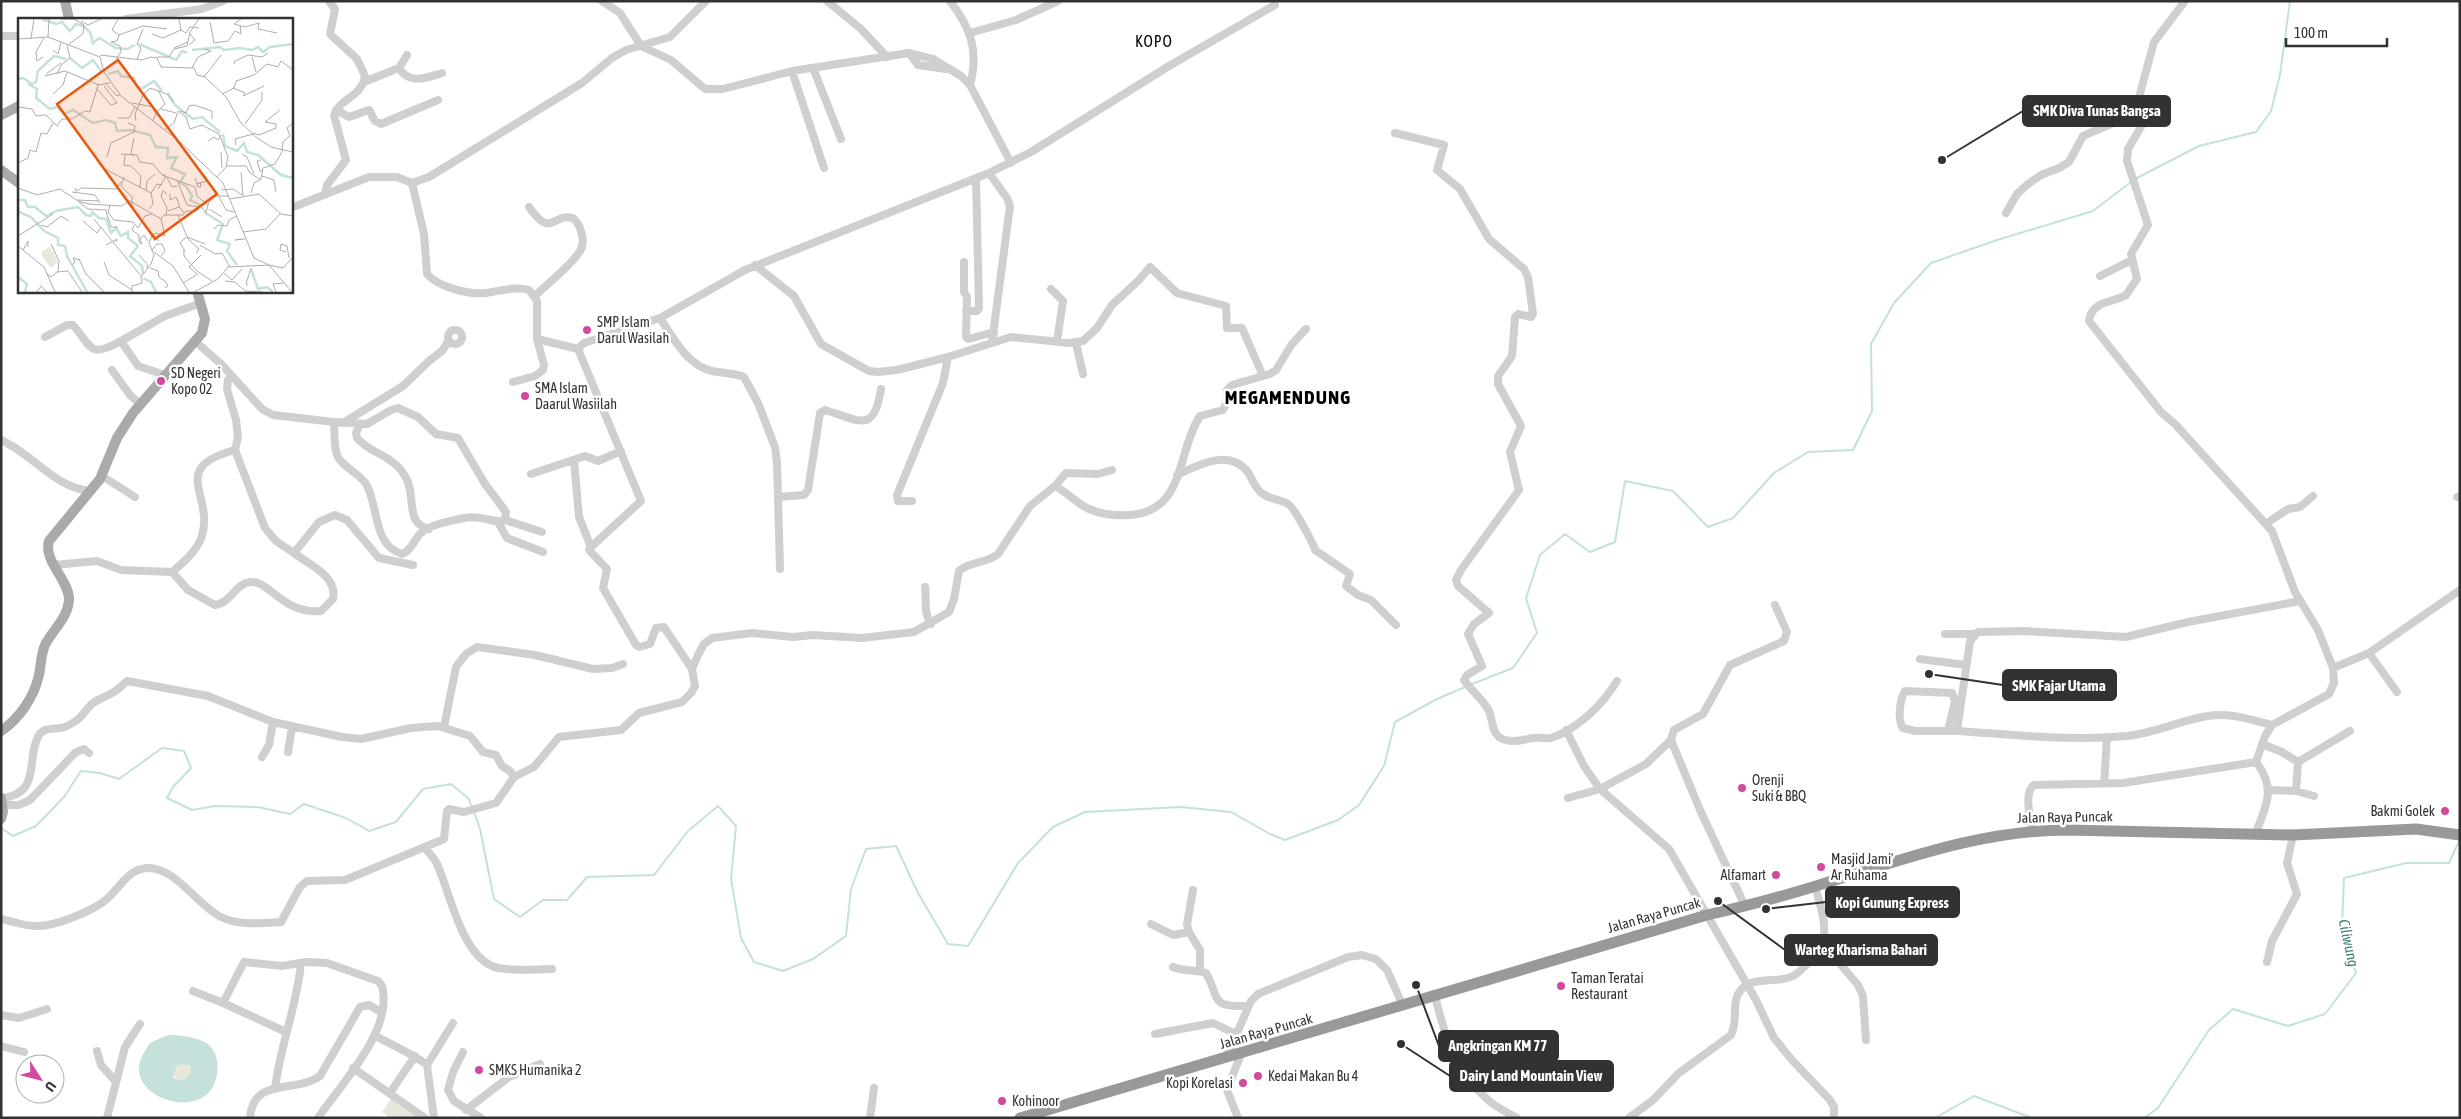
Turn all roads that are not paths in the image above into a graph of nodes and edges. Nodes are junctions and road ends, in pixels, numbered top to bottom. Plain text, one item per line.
1 (65, 1) edge
2 (223, 1) edge
3 (329, 1) edge
4 (602, 1) edge
5 (706, 1) edge
6 (827, 1) edge
7 (950, 1) edge
8 (1058, 1) edge
9 (2185, 1) edge
10 (1275, 5) dead end
11 (69, 18) edge
12 (137, 18) edge
13 (970, 33) junction
14 (1, 36) edge
15 (18, 36) edge
16 (641, 46) junction
17 (407, 54) dead end
18 (887, 56) junction
19 (399, 68) junction
20 (813, 68) junction
21 (792, 71) junction
22 (442, 73) dead end
23 (364, 82) junction
24 (970, 85) junction
25 (438, 100) dead end
26 (2138, 101) junction
27 (18, 106) edge
28 (336, 110) junction
29 (1, 115) edge
30 (1396, 133) dead end
31 (841, 140) dead end
32 (1011, 163) junction
33 (824, 168) dead end
34 (1, 170) edge
35 (989, 174) junction
36 (976, 178) junction
37 (18, 182) edge
38 (412, 183) junction
39 (325, 194) junction
40 (529, 207) dead end
41 (292, 208) edge
42 (2006, 213) dead end
43 (2132, 260) junction
44 (964, 262) dead end
45 (755, 266) junction
46 (2100, 276) dead end
47 (978, 286) junction
48 (964, 288) junction
49 (1051, 289) dead end
50 (197, 292) edge
51 (535, 296) junction
52 (201, 303) junction
53 (966, 311) junction
54 (660, 318) junction
55 (1306, 329) dead end
56 (994, 332) junction
57 (44, 336) dead end
58 (537, 339) junction
59 (449, 340) dead end
60 (1056, 341) junction
61 (121, 342) junction
62 (196, 342) junction
63 (992, 342) junction
64 (1076, 343) junction
65 (578, 349) junction
66 (948, 357) junction
67 (112, 370) dead end
68 (1083, 374) dead end
69 (165, 375) junction
70 (232, 376) junction
71 (1263, 376) junction
72 (513, 382) dead end
73 (881, 389) dead end
74 (140, 404) junction
75 (334, 422) junction
76 (343, 423) junction
77 (360, 424) junction
78 (1, 440) edge
79 (235, 450) junction
80 (621, 451) junction
81 (574, 460) junction
82 (1112, 470) dead end
83 (531, 474) dead end
84 (1177, 475) junction
85 (102, 476) junction
86 (1055, 486) junction
87 (91, 491) junction
88 (2312, 496) dead end
89 (135, 497) dead end
90 (778, 497) junction
91 (912, 501) dead end
92 (502, 521) junction
93 (2267, 524) junction
94 (429, 529) junction
95 (542, 532) dead end
96 (591, 547) junction
97 (543, 552) dead end
98 (294, 553) junction
99 (54, 565) junction
100 (413, 565) dead end
101 (780, 569) dead end
102 (172, 572) junction
103 (925, 587) dead end
104 (2460, 590) edge
105 (2300, 601) junction
106 (1775, 605) dead end
107 (929, 621) junction
108 (1396, 625) dead end
109 (1945, 634) dead end
110 (1974, 634) junction
111 (2369, 653) junction
112 (1920, 659) dead end
113 (623, 664) dead end
114 (1966, 665) junction
115 (2333, 668) junction
116 (692, 669) junction
117 (1617, 681) dead end
118 (2397, 692) dead end
119 (273, 722) junction
120 (2272, 725) junction
121 (292, 727) junction
122 (444, 728) junction
123 (1566, 730) junction
124 (1, 731) edge
125 (1948, 731) junction
126 (1956, 731) junction
127 (2350, 731) dead end
128 (2107, 737) junction
129 (1671, 740) junction
130 (2262, 744) junction
131 (288, 752) dead end
132 (89, 753) dead end
133 (262, 757) dead end
134 (2256, 762) junction
135 (2298, 762) junction
136 (514, 778) junction
137 (2104, 784) junction
138 (1600, 789) junction
139 (2270, 790) junction
140 (2296, 791) junction
141 (2314, 796) dead end
142 (1568, 798) dead end
143 (2, 800) edge
144 (1, 819) edge
145 (2032, 830) junction
146 (2456, 834) edge
147 (2255, 835) junction
148 (2293, 835) junction
149 (425, 848) junction
150 (1815, 886) junction
151 (1193, 890) dead end
152 (1745, 906) junction
153 (1707, 915) junction
154 (1, 919) edge
155 (1152, 924) dead end
156 (1189, 932) junction
157 (1825, 939) junction
158 (2266, 962) dead end
159 (301, 963) junction
160 (1173, 968) dead end
161 (552, 970) dead end
162 (1200, 970) junction
163 (1746, 985) junction
164 (193, 991) dead end
165 (1435, 996) junction
166 (223, 1003) junction
167 (1248, 1006) junction
168 (1403, 1006) junction
169 (47, 1009) dead end
170 (382, 1012) junction
171 (1, 1015) edge
172 (454, 1023) dead end
173 (140, 1024) dead end
174 (286, 1032) junction
175 (1155, 1034) dead end
176 (1236, 1034) junction
177 (376, 1036) junction
178 (1866, 1040) dead end
179 (1, 1046) edge
180 (97, 1051) dead end
181 (24, 1052) dead end
182 (463, 1052) dead end
183 (1241, 1054) junction
184 (415, 1056) junction
185 (1226, 1058) junction
186 (540, 1064) dead end
187 (428, 1065) junction
188 (354, 1068) junction
189 (116, 1082) junction
190 (874, 1088) dead end
191 (275, 1089) junction
192 (390, 1093) junction
193 (466, 1110) junction
194 (107, 1118) edge
195 (250, 1118) edge
196 (318, 1118) edge
197 (425, 1118) edge
198 (434, 1118) edge
199 (481, 1118) edge
200 (870, 1118) edge
201 (1020, 1118) edge
202 (1238, 1118) edge
203 (1516, 1118) edge
204 (1629, 1118) edge
205 (1834, 1118) edge

1 - 11 main road
2 - 12 street
3 - 23 street
4 - 16 street
5 - 16 street
6 - 18 street
7 - 13 street
8 - 13 street
9 - 26 street
10 - 32 street
13 - 24 street
14 - 15 street
16 - 21 street
16 - 38 street
17 - 19 street
18 - 20 street
18 - 24 street
19 - 22 street
19 - 23 street
20 - 21 street
20 - 31 street
21 - 33 street
23 - 28 street
24 - 32 street
25 - 28 street
26 - 42 street
26 - 43 street
27 - 29 main road
28 - 39 street
30 - 123 street
32 - 35 street
34 - 37 main road
35 - 36 street
35 - 56 street
36 - 45 street
36 - 47 street
38 - 39 street
38 - 51 street
39 - 41 street
40 - 51 street
43 - 46 street
43 - 93 street
44 - 48 street
45 - 54 street
45 - 66 street
47 - 48 street
47 - 53 street
48 - 53 street
49 - 60 street
50 - 52 main road
51 - 58 street
52 - 61 street
52 - 62 main road
53 - 56 street
54 - 65 street
54 - 90 street
55 - 71 street
56 - 63 street
57 - 61 street
58 - 65 street
58 - 72 street
59 - 76 street
60 - 63 street
60 - 64 street
61 - 69 street
62 - 69 main road
62 - 70 street
63 - 66 street
64 - 68 street
64 - 71 street
65 - 80 street
66 - 91 street
67 - 74 street
69 - 74 main road
70 - 75 street
70 - 79 street
71 - 84 street
73 - 90 street
74 - 85 main road
75 - 76 street
75 - 94 street
76 - 77 street
77 - 92 street
77 - 94 street
78 - 87 street
79 - 98 street
79 - 102 street
80 - 81 street
80 - 96 street
81 - 83 street
81 - 96 street
82 - 86 street
84 - 86 street
84 - 108 street
85 - 87 main road
85 - 89 street
86 - 107 street
87 - 99 main road
88 - 93 street
90 - 101 street
92 - 94 street
92 - 95 street
92 - 97 street
93 - 105 street
96 - 116 street
98 - 100 street
98 - 102 street
99 - 102 street
99 - 124 main road
103 - 107 street
104 - 111 street
105 - 110 street
105 - 115 street
106 - 129 street
107 - 116 street
109 - 110 street
110 - 114 street
111 - 115 street
111 - 118 street
112 - 114 street
113 - 122 street
114 - 126 street
115 - 120 street
116 - 136 street
117 - 123 street
119 - 121 street
119 - 133 street
119 - 143 street
120 - 128 street
120 - 130 street
121 - 122 street
121 - 131 street
122 - 136 street
123 - 138 street
125 - 125 street
125 - 126 street
126 - 128 street
127 - 135 street
128 - 137 street
129 - 138 street
129 - 152 street
130 - 134 street
130 - 135 street
132 - 143 street
134 - 137 street
134 - 139 street
135 - 140 street
136 - 149 street
137 - 145 street
138 - 142 street
138 - 153 street
139 - 140 street
139 - 147 street
140 - 141 street
143 - 144 main road
145 - 147 highway, Jalan Raya Puncak
145 - 150 highway, Jalan Raya Puncak
146 - 148 highway, Jalan Raya Puncak
147 - 148 highway, Jalan Raya Puncak
148 - 158 street
149 - 154 street
149 - 161 street
150 - 152 highway, Jalan Raya Puncak
150 - 157 street
151 - 156 street
152 - 153 highway, Jalan Raya Puncak
153 - 163 street
153 - 165 highway, Jalan Raya Puncak
155 - 156 street
156 - 162 street
157 - 163 street
157 - 178 street
159 - 166 street
159 - 170 street
159 - 174 street
160 - 162 street
162 - 167 street
163 - 204 street
163 - 205 street
164 - 166 street
165 - 168 highway, Jalan Raya Puncak
165 - 203 street
166 - 174 street
167 - 168 street
167 - 176 street
168 - 183 highway, Jalan Raya Puncak
169 - 171 street
170 - 177 street
170 - 191 street
172 - 187 street
173 - 189 street
174 - 191 street
175 - 176 street
176 - 185 street
177 - 184 street
177 - 188 street
179 - 181 street
180 - 189 street
182 - 193 street
183 - 185 highway, Jalan Raya Puncak
183 - 202 street
184 - 187 street
184 - 192 street
185 - 201 highway, Jalan Raya Puncak
186 - 193 street
187 - 198 street
188 - 192 street
188 - 196 street
189 - 194 street
190 - 200 street
191 - 195 street
192 - 197 street
193 - 199 street

